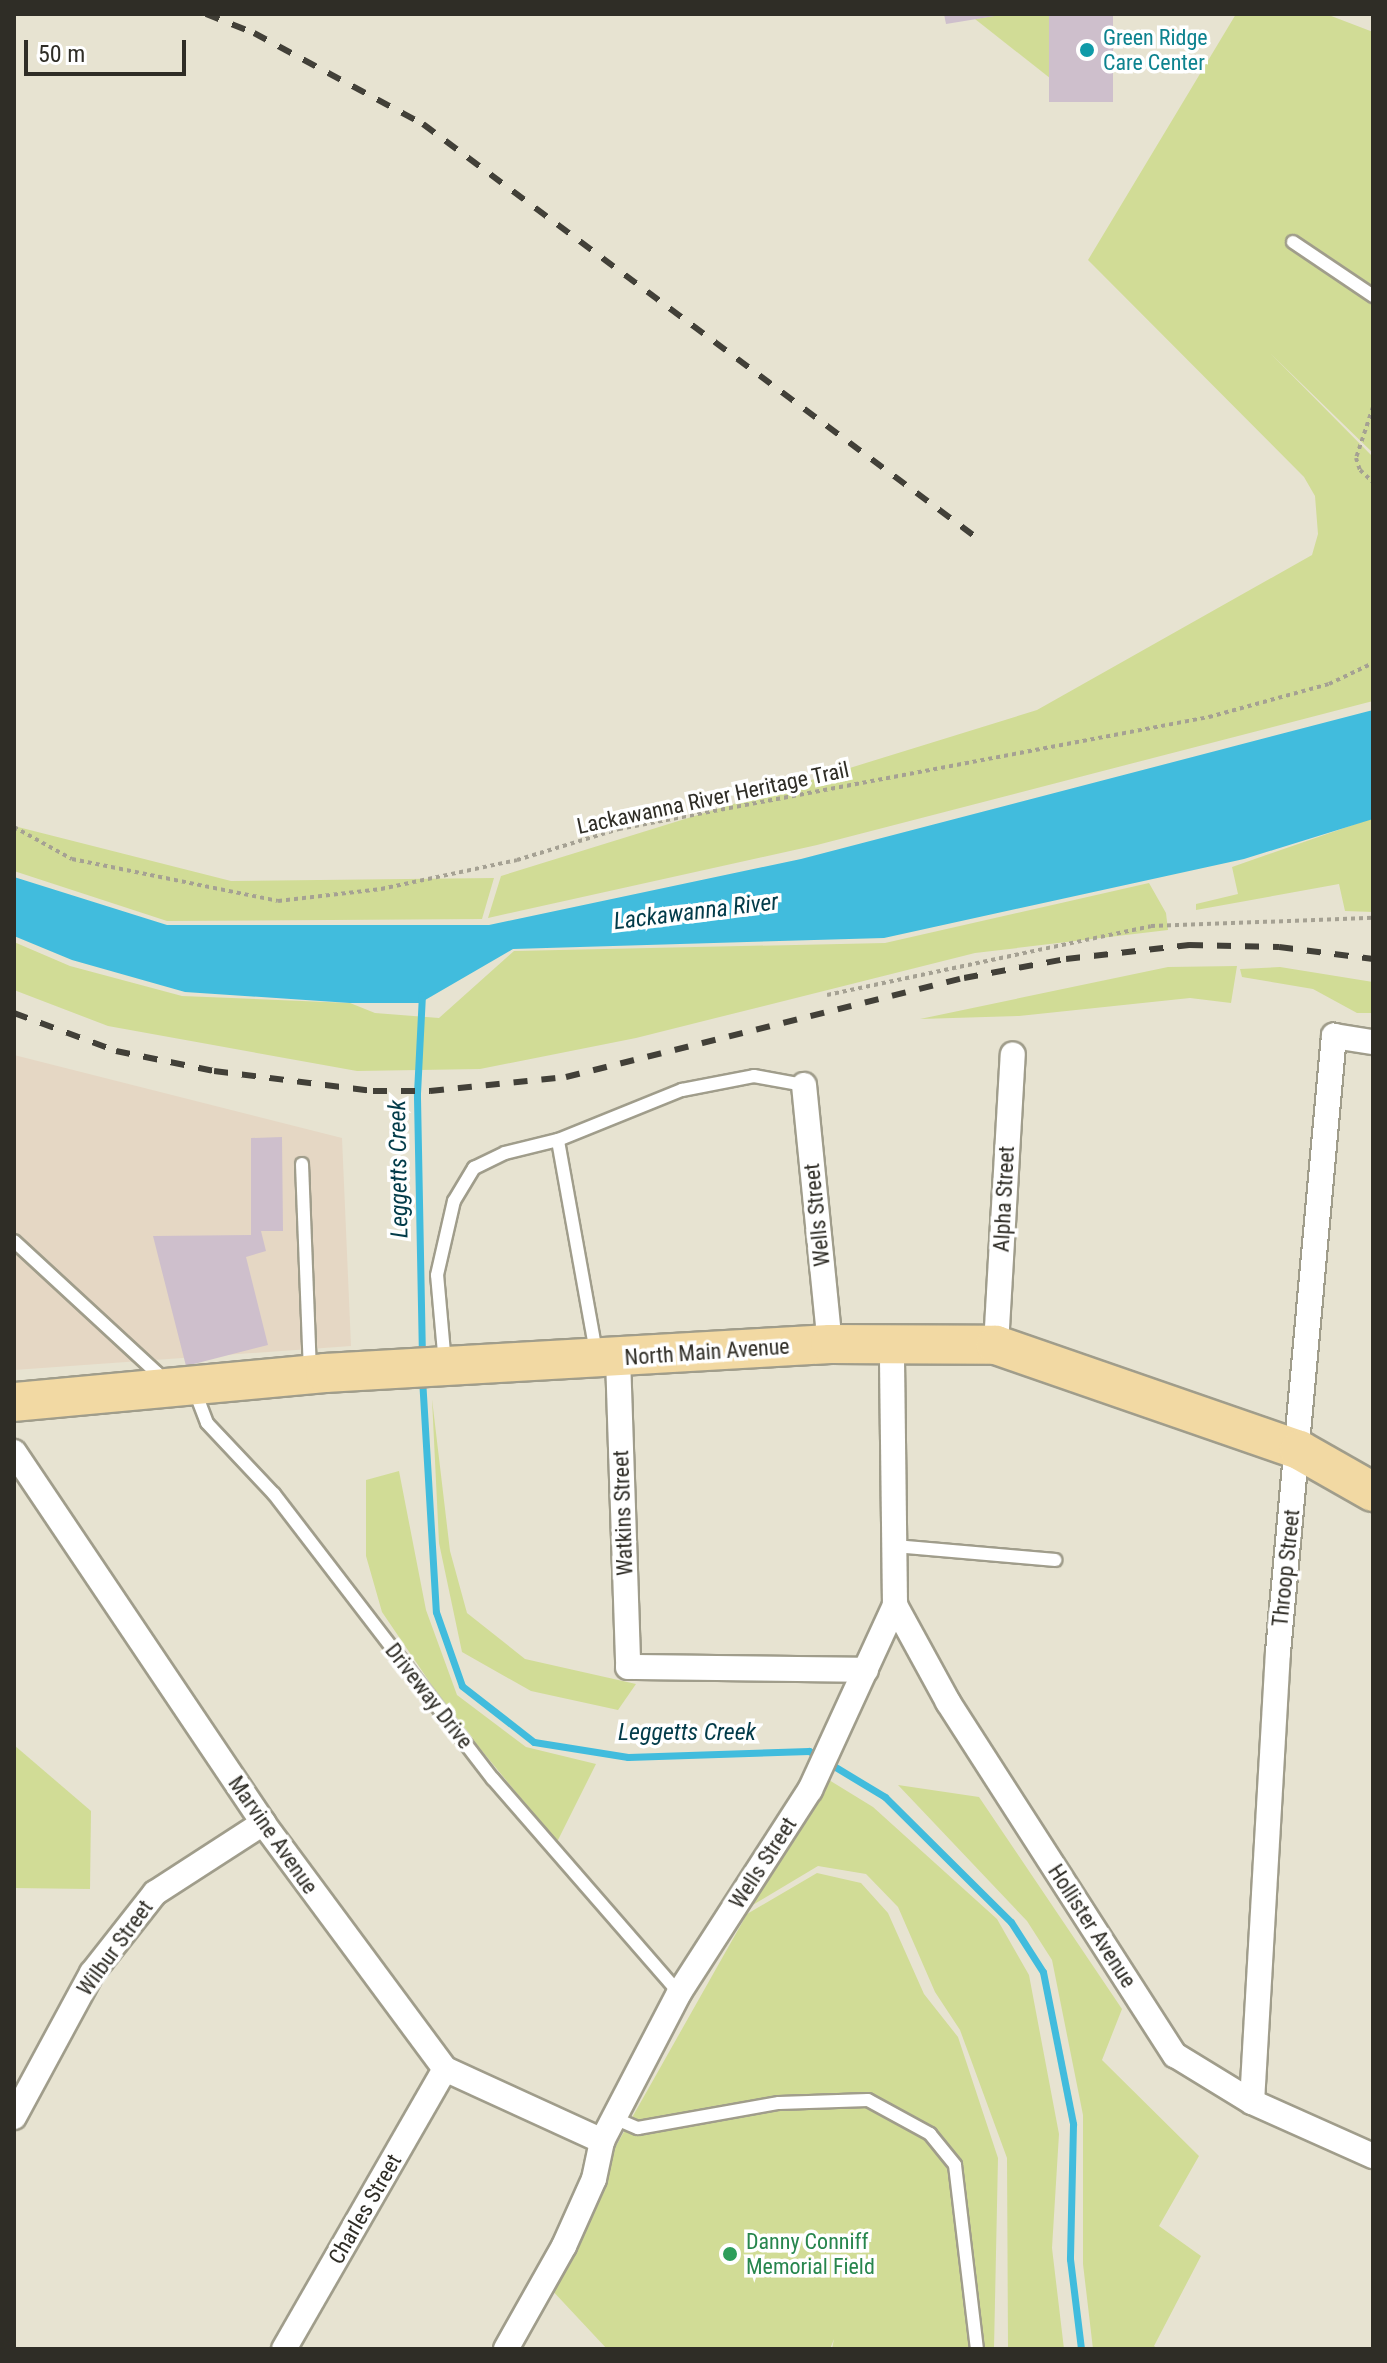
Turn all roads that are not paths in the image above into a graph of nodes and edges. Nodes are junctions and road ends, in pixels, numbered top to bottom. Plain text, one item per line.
1 (1293, 242) dead end
2 (1373, 296) edge
3 (1373, 1042) edge
4 (1013, 1054) dead end
5 (804, 1085) joint
6 (558, 1140) junction
7 (302, 1164) dead end
8 (14, 1241) edge
9 (830, 1344) junction
10 (892, 1344) junction
11 (996, 1345) junction
12 (607, 1359) junction
13 (442, 1367) junction
14 (310, 1375) junction
15 (178, 1390) junction
16 (14, 1402) edge
17 (1299, 1450) junction
18 (14, 1452) edge
19 (1373, 1492) edge
20 (895, 1546) junction
21 (1055, 1560) dead end
22 (895, 1605) junction
23 (866, 1670) junction
24 (263, 1823) junction
25 (679, 1993) junction
26 (445, 2069) junction
27 (1252, 2102) junction
28 (14, 2117) edge
29 (614, 2118) junction
30 (602, 2141) junction
31 (1373, 2156) edge
32 (284, 2349) edge
33 (506, 2349) edge
34 (977, 2349) edge

1 - 2 lane
3 - 17 street, Throop Street
4 - 11 street, Alpha Street
5 - 6 lane
5 - 9 street, Wells Street
6 - 12 lane
6 - 13 lane
7 - 14 lane
8 - 15 lane, Driveway Drive
9 - 10 main road, North Main Avenue
9 - 12 main road, North Main Avenue
10 - 11 main road, North Main Avenue
10 - 20 street, Wells Street
11 - 17 main road, North Main Avenue
12 - 13 main road, North Main Avenue
12 - 23 street, Watkins Street
13 - 14 main road, North Main Avenue
14 - 15 main road, North Main Avenue
15 - 16 main road, North Main Avenue
15 - 25 lane, Driveway Drive
17 - 19 main road, North Main Avenue
17 - 27 street, Throop Street
18 - 24 street, Marvine Avenue
20 - 21 lane
20 - 22 street, Wells Street
22 - 23 street, Wells Street
22 - 27 street, Hollister Avenue
23 - 25 street, Wells Street
24 - 26 street, Marvine Avenue
24 - 28 street, Wilbur Street
25 - 29 street, Wells Street
26 - 30 street, Marvine Avenue
26 - 32 street, Charles Street
27 - 31 street, Hollister Avenue
29 - 30 street, Wells Street
29 - 34 lane
30 - 33 street, Wells Street

